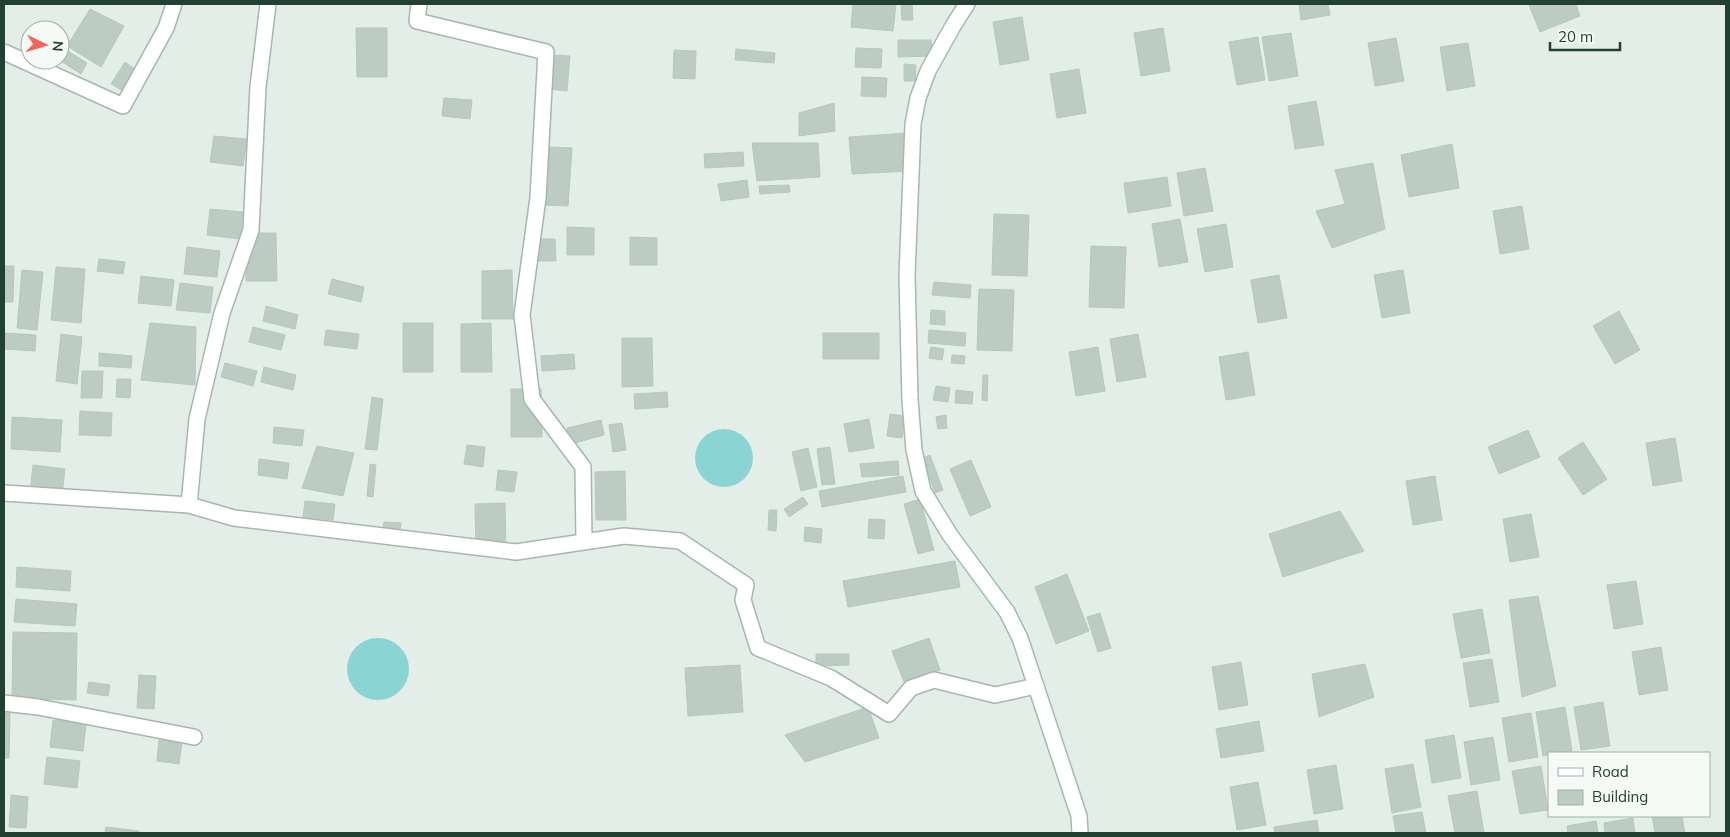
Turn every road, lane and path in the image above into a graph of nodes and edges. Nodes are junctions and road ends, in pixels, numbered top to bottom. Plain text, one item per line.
1 (174, 4) edge
2 (268, 4) edge
3 (418, 4) edge
4 (967, 4) edge
5 (4, 52) edge
6 (4, 492) edge
7 (189, 505) junction
8 (584, 542) junction
9 (1036, 686) junction
10 (4, 703) edge
11 (194, 737) dead end
12 (1080, 833) edge

1 - 5 street
2 - 7 street
3 - 8 street
4 - 9 street
6 - 7 street
7 - 8 street
8 - 9 street
9 - 12 street
10 - 11 street

